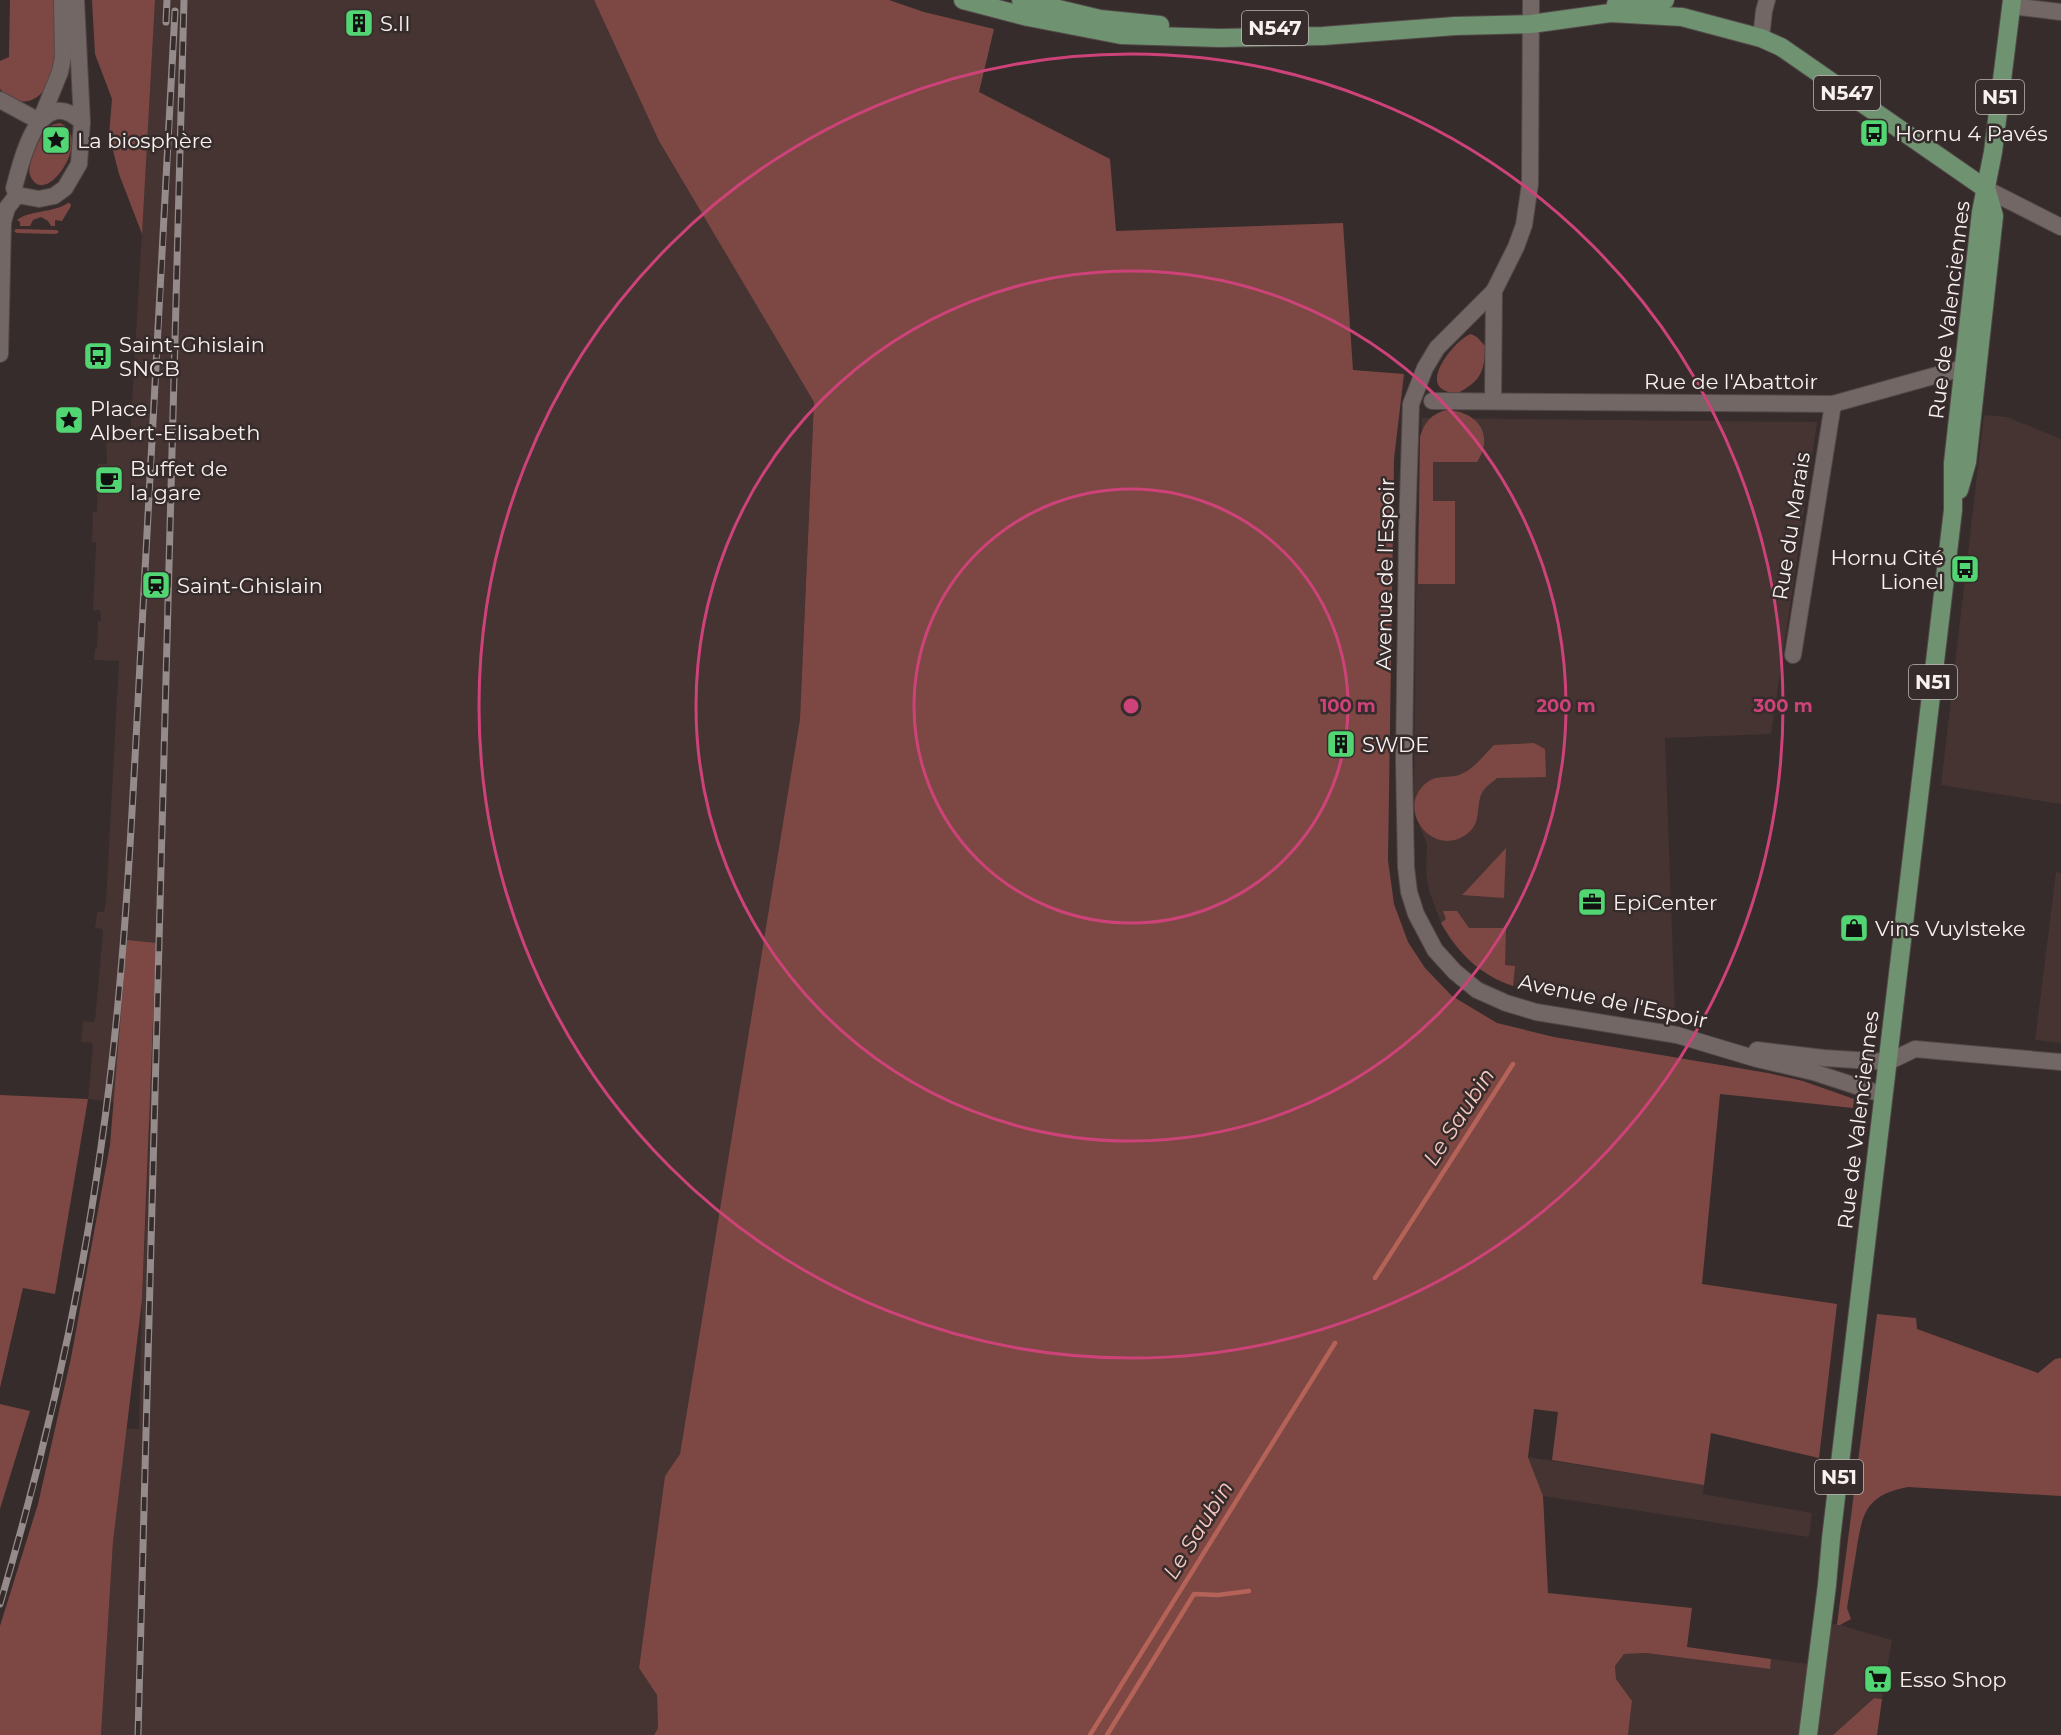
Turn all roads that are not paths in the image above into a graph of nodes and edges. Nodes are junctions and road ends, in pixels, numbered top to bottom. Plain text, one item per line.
1 (62, 0) edge
2 (76, 0) edge
3 (963, 0) edge
4 (1021, 0) edge
5 (1665, 0) edge
6 (1767, 0) edge
7 (2010, 2) edge
8 (1531, 12) edge
9 (2061, 12) edge
10 (1761, 38) junction
11 (0, 100) edge
12 (40, 120) junction
13 (82, 122) junction
14 (1986, 189) junction
15 (10, 192) edge
16 (2061, 227) edge
17 (1494, 291) junction
18 (0, 354) edge
19 (1964, 369) junction
20 (1493, 401) junction
21 (1432, 402) dead end
22 (1833, 404) junction
23 (1971, 430) junction
24 (1953, 510) junction
25 (1793, 655) dead end
26 (1737, 1051) junction
27 (1888, 1062) junction
28 (2061, 1062) edge
29 (1884, 1095) junction
30 (1808, 1735) edge

1 - 12 street
2 - 13 street
3 - 8 main road, N547
4 - 8 main road, N547
5 - 8 main road, N547
6 - 10 street
7 - 9 street
7 - 14 main road, N51
8 - 10 main road, N547
8 - 17 street, Avenue de l'Espoir
10 - 14 main road, N547
11 - 12 street
12 - 13 street
12 - 15 street
13 - 15 street
14 - 16 street
14 - 19 main road, Rue de Valenciennes / N51
14 - 23 main road, Rue de Valenciennes / N51
15 - 18 street
17 - 20 street
17 - 26 street, Avenue de l'Espoir
19 - 22 street, Rue de l'Abattoir
19 - 23 street
19 - 24 main road, Rue de Valenciennes / N51
20 - 21 street, Rue de l'Abattoir
20 - 22 street, Rue de l'Abattoir
22 - 25 street, Rue du Marais
23 - 24 main road, Rue de Valenciennes / N51
24 - 27 main road, Rue de Valenciennes / N51
26 - 27 street
26 - 29 street
27 - 28 street
27 - 29 main road, Rue de Valenciennes / N51
29 - 30 main road, Rue de Valenciennes / N51

